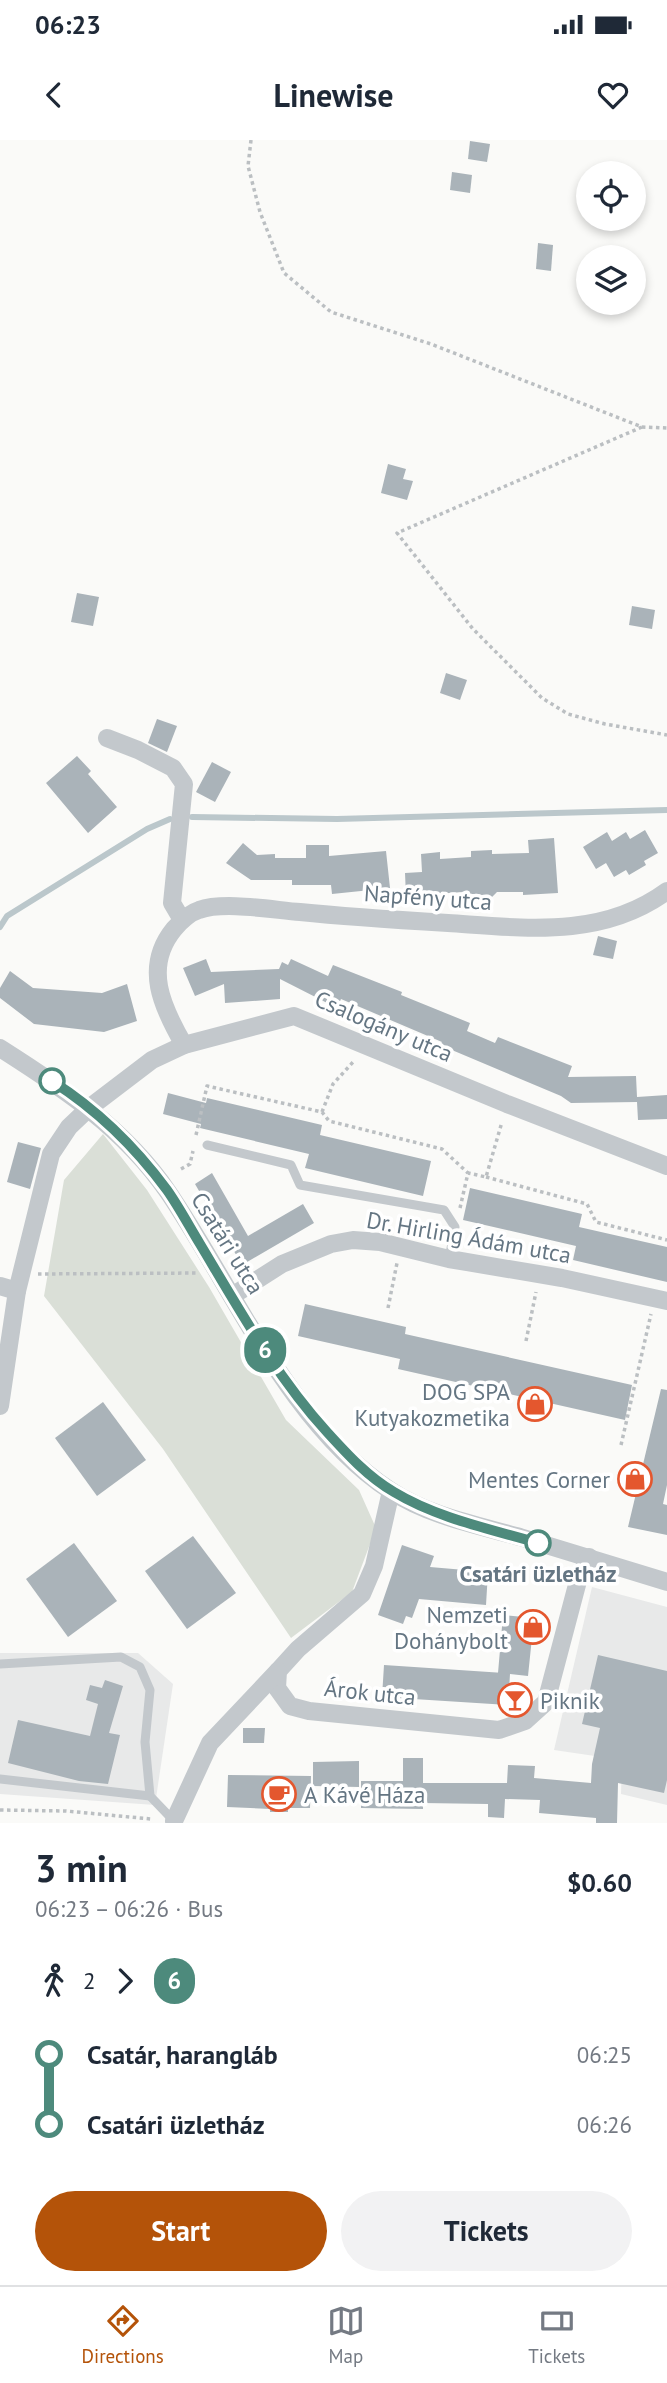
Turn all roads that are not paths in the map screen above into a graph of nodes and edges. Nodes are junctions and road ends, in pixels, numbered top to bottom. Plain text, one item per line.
1 (107, 738) dead end
2 (667, 891) edge
3 (182, 920) junction
4 (184, 1045) junction
5 (0, 1048) edge
6 (89, 1108) junction
7 (207, 1145) dead end
8 (667, 1166) edge
9 (449, 1259) junction
10 (13, 1284) edge
11 (232, 1296) junction
12 (661, 1300) edge
13 (0, 1406) edge
14 (391, 1491) junction
15 (589, 1558) junction
16 (667, 1582) edge
17 (0, 1664) edge
18 (278, 1671) junction
19 (0, 1779) edge
20 (150, 1796) junction
21 (174, 1822) edge

1 - 3 street
2 - 3 street, Napfény utca
3 - 4 street
4 - 6 street, Csalogány utca
4 - 8 street, Csalogány utca
5 - 6 street, Csatári utca
6 - 10 street, Csalogány utca
6 - 11 street, Csatári utca
7 - 9 lane
9 - 11 street, Dr. Hirling Ádám utca
9 - 12 street, Dr. Hirling Ádám utca
10 - 13 street, Csalogány utca
11 - 14 street, Csatári utca
14 - 15 street, Csatári utca
14 - 18 street
15 - 16 street, Csatári utca
15 - 18 street, Árok utca
17 - 20 lane
18 - 21 street
19 - 20 lane
20 - 21 lane

